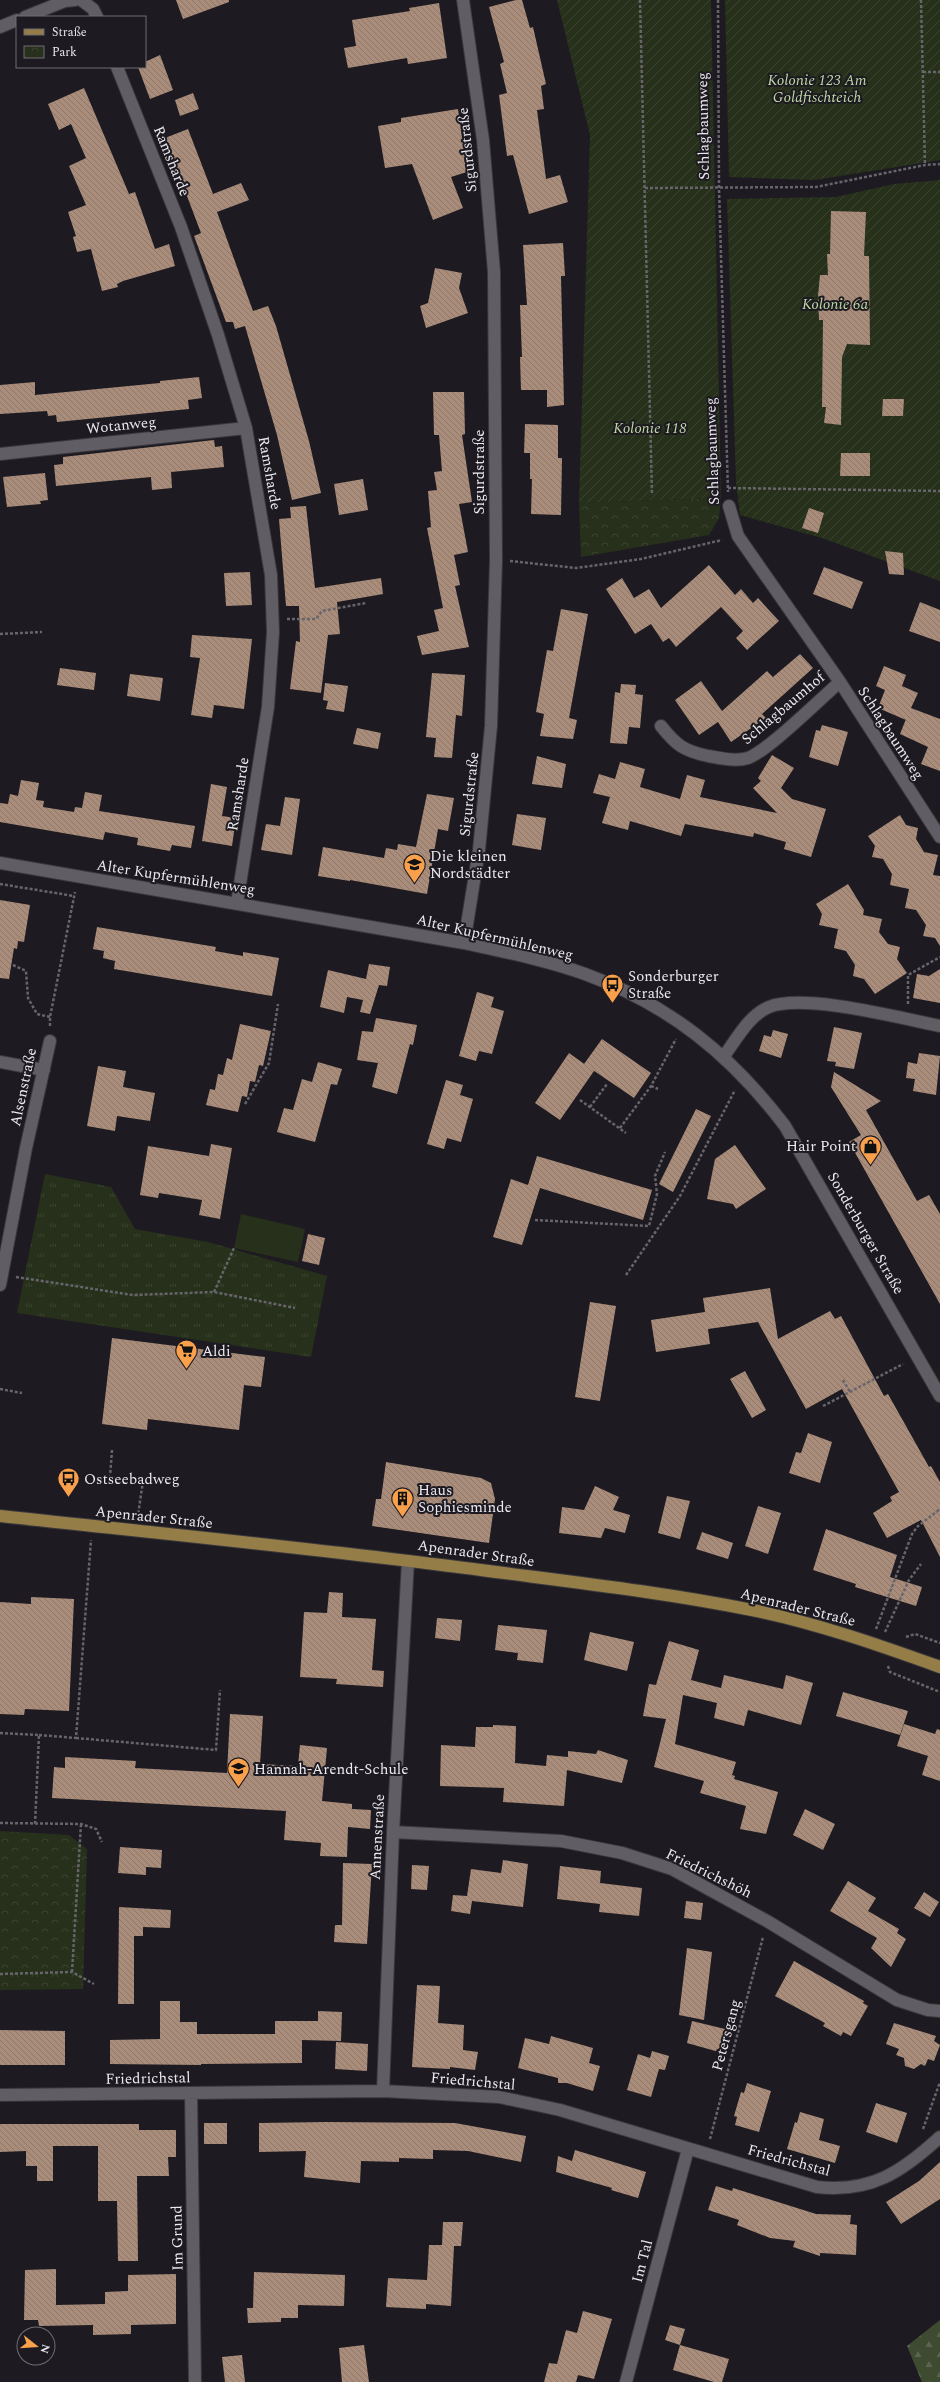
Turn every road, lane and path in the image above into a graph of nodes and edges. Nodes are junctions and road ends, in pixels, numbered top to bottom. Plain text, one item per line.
1 (75, 0) edge
2 (81, 0) edge
3 (464, 0) edge
4 (640, 0) edge
5 (718, 0) edge
6 (921, 0) edge
7 (28, 16) edge
8 (97, 16) edge
9 (16, 20) edge
10 (0, 27) edge
11 (117, 68) edge
12 (923, 72) junction
13 (940, 72) edge
14 (940, 164) edge
15 (925, 165) junction
16 (645, 188) junction
17 (719, 188) junction
18 (246, 428) junction
19 (0, 454) edge
20 (728, 488) junction
21 (940, 491) edge
22 (652, 495) dead end
23 (729, 506) joint
24 (738, 536) junction
25 (496, 560) junction
26 (366, 603) dead end
27 (273, 620) junction
28 (42, 632) dead end
29 (0, 634) edge
30 (840, 682) junction
31 (661, 726) dead end
32 (940, 837) edge
33 (0, 863) edge
34 (0, 884) edge
35 (236, 903) junction
36 (464, 944) junction
37 (940, 957) edge
38 (13, 965) dead end
39 (278, 1004) dead end
40 (50, 1017) junction
41 (908, 1020) junction
42 (683, 1024) junction
43 (940, 1026) edge
44 (50, 1041) joint
45 (724, 1056) junction
46 (0, 1062) edge
47 (44, 1070) junction
48 (742, 1075) junction
49 (606, 1084) dead end
50 (651, 1086) junction
51 (658, 1089) dead end
52 (580, 1100) dead end
53 (245, 1104) dead end
54 (590, 1107) junction
55 (620, 1128) junction
56 (626, 1133) dead end
57 (665, 1152) dead end
58 (535, 1220) dead end
59 (234, 1248) dead end
60 (626, 1275) dead end
61 (1, 1280) edge
62 (214, 1292) junction
63 (295, 1308) dead end
64 (896, 1367) dead end
65 (843, 1380) dead end
66 (0, 1389) edge
67 (850, 1392) junction
68 (22, 1393) dead end
69 (940, 1396) edge
70 (823, 1406) dead end
71 (112, 1450) dead end
72 (940, 1509) edge
73 (0, 1516) edge
74 (136, 1531) junction
75 (88, 1561) dead end
76 (408, 1561) junction
77 (921, 1564) dead end
78 (883, 1611) dead end
79 (894, 1615) dead end
80 (878, 1645) junction
81 (940, 1667) edge
82 (220, 1690) dead end
83 (940, 1692) edge
84 (0, 1733) edge
85 (40, 1735) junction
86 (76, 1738) junction
87 (0, 1823) edge
88 (35, 1824) junction
89 (81, 1824) junction
90 (393, 1832) junction
91 (102, 1842) dead end
92 (767, 1921) junction
93 (72, 1972) junction
94 (0, 1974) edge
95 (94, 1984) dead end
96 (940, 2011) edge
97 (940, 2082) edge
98 (383, 2091) junction
99 (191, 2093) junction
100 (0, 2095) edge
101 (922, 2134) dead end
102 (940, 2137) edge
103 (688, 2148) junction
104 (706, 2154) junction
105 (195, 2382) edge
106 (626, 2382) edge

1 - 7 street
2 - 8 street
3 - 25 street, Sigurdstraße
4 - 16 path
5 - 17 path, Schlagbaumweg
6 - 12 path
9 - 10 street
11 - 18 street, Ramsharde
12 - 13 path
12 - 15 path
14 - 15 path
15 - 17 path
16 - 17 path
16 - 22 path
17 - 20 path, Schlagbaumweg
18 - 19 street, Wotanweg
18 - 27 street, Ramsharde
20 - 21 path
20 - 23 path, Schlagbaumweg
23 - 24 street, Schlagbaumweg
24 - 25 path
24 - 30 street, Schlagbaumweg
25 - 36 street, Sigurdstraße
26 - 27 path
27 - 35 street, Ramsharde
28 - 29 path
30 - 31 street, Schlagbaumhof
30 - 32 street, Schlagbaumweg
33 - 35 street, Alter Kupfermühlenweg
34 - 40 path, Alsenstraße
35 - 36 street, Alter Kupfermühlenweg
36 - 42 street, Alter Kupfermühlenweg
37 - 41 path
38 - 40 path
39 - 53 path
40 - 44 path, Alsenstraße
41 - 43 street
41 - 45 street
42 - 45 street, Alter Kupfermühlenweg
42 - 50 path
44 - 47 street, Alsenstraße
45 - 48 street, Sonderburger Straße
46 - 47 street
47 - 61 street, Alsenstraße
48 - 60 path
48 - 69 street, Sonderburger Straße
49 - 54 path
50 - 51 path
50 - 55 path
52 - 54 path
54 - 55 path
55 - 56 path
57 - 58 path
59 - 62 path
61 - 62 path
62 - 63 path
64 - 67 path
65 - 67 path
66 - 68 path
67 - 70 path
71 - 74 path
72 - 78 path
73 - 74 main road, Apenrader Straße
74 - 76 main road, Apenrader Straße
75 - 86 path
76 - 80 main road, Apenrader Straße
76 - 90 street, Annenstraße
77 - 79 path
80 - 81 main road, Apenrader Straße
80 - 83 path
82 - 86 path
84 - 85 path
85 - 86 path
85 - 88 path
87 - 88 path
88 - 89 path
89 - 91 path
89 - 93 path
90 - 92 street, Friedrichshöh
90 - 98 street, Annenstraße
92 - 96 street, Friedrichshöh
92 - 104 path, Petersgang
93 - 94 path
93 - 95 path
97 - 101 path
98 - 99 street, Friedrichstal
98 - 103 street, Friedrichstal
99 - 100 street, Friedrichstal
99 - 105 street, Im Grund
102 - 104 street, Friedrichstal
103 - 104 street, Friedrichstal
103 - 106 street, Im Tal

